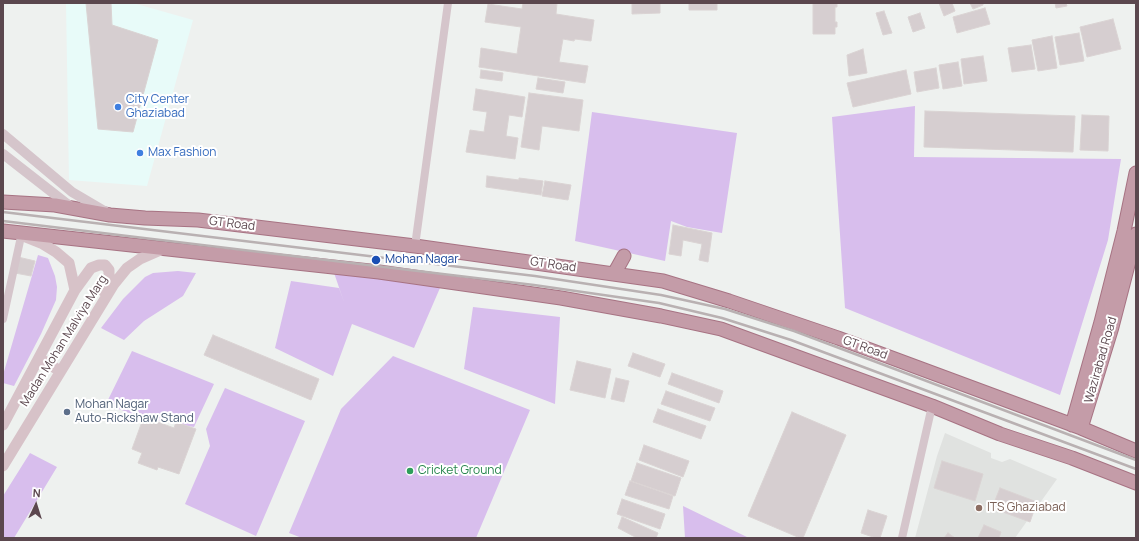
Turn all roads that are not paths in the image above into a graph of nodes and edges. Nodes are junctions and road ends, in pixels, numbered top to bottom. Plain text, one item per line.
1 (448, 3) edge
2 (3, 134) edge
3 (3, 154) edge
4 (1136, 172) edge
5 (3, 202) edge
6 (73, 209) junction
7 (110, 215) junction
8 (3, 232) edge
9 (22, 234) junction
10 (1136, 234) edge
11 (415, 246) junction
12 (165, 248) junction
13 (624, 256) dead end
14 (614, 274) junction
15 (75, 290) junction
16 (94, 317) junction
17 (3, 320) edge
18 (39, 358) junction
19 (60, 371) junction
20 (932, 406) junction
21 (3, 425) edge
22 (1076, 427) junction
23 (1136, 451) edge
24 (3, 466) edge
25 (1136, 483) edge
26 (902, 538) edge

1 - 11 street
2 - 7 street
3 - 6 street
4 - 22 highway, Wazirabad Road
5 - 6 highway, GT Road
6 - 7 highway, GT Road
7 - 11 highway, GT Road
8 - 9 highway
9 - 12 highway
9 - 15 main road
9 - 17 street
10 - 22 highway, Wazirabad Road
11 - 14 highway, GT Road
12 - 16 main road, Madan Mohan Malviya Marg
12 - 20 highway
13 - 14 highway
14 - 22 highway, GT Road
15 - 16 main road, Madan Mohan Malviya Marg
15 - 18 main road, Madan Mohan Malviya Marg
16 - 19 main road, Madan Mohan Malviya Marg
18 - 19 main road
18 - 21 main road, Madan Mohan Malviya Marg
19 - 24 main road, Madan Mohan Malviya Marg
20 - 25 highway
20 - 26 street
22 - 23 highway

